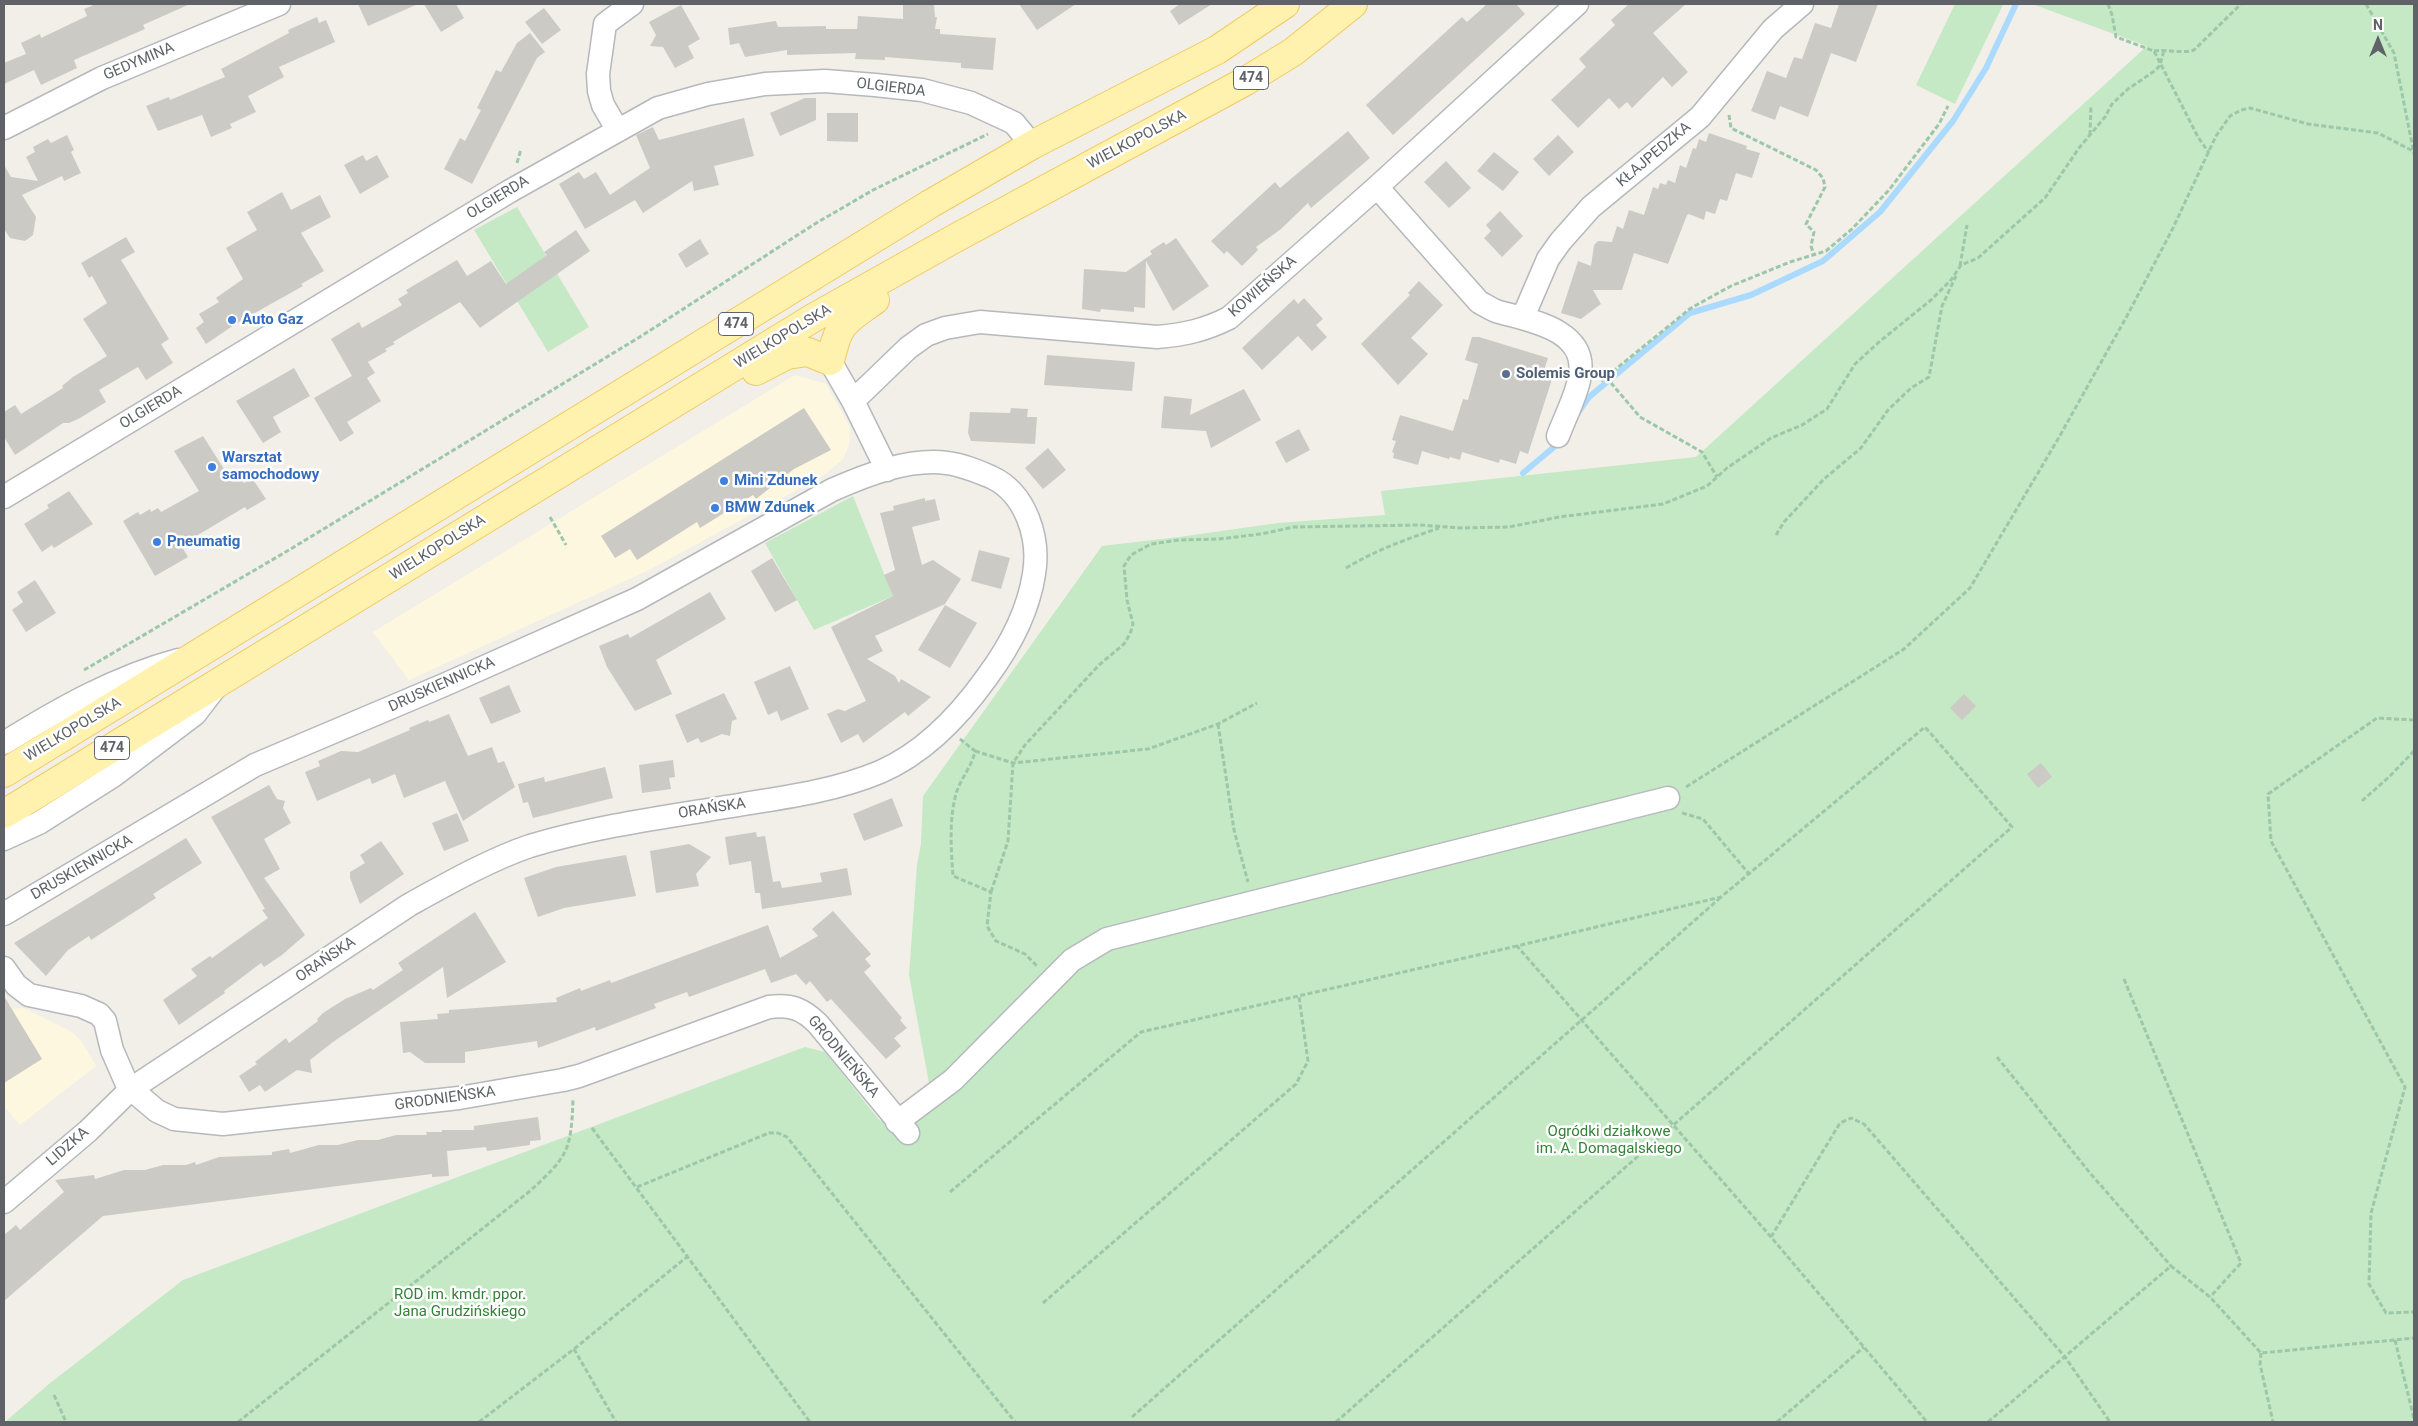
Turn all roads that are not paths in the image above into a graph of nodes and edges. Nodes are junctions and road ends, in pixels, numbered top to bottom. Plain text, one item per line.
1 (279, 4) edge
2 (632, 4) edge
3 (1285, 4) edge
4 (1353, 4) edge
5 (1577, 4) edge
6 (1802, 4) edge
7 (4, 128) edge
8 (617, 129) junction
9 (1032, 144) junction
10 (1378, 188) junction
11 (952, 240) junction
12 (1523, 318) junction
13 (830, 361) junction
14 (853, 401) junction
15 (654, 415) junction
16 (1558, 436) dead end
17 (887, 470) junction
18 (4, 497) edge
19 (194, 656) junction
20 (219, 682) junction
21 (4, 743) edge
22 (4, 773) edge
23 (1668, 798) road end
24 (4, 814) edge
25 (4, 839) edge
26 (4, 914) edge
27 (4, 968) edge
28 (131, 1089) junction
29 (4, 1202) edge

1 - 7 street, GEDYMINA
2 - 8 street
3 - 9 main road, WIELKOPOLSKA / 474
4 - 11 main road, WIELKOPOLSKA / 474
5 - 10 street, KOWIEŃSKA
6 - 12 street, KŁAJPEDZKA
8 - 9 street, OLGIERDA
8 - 18 street, OLGIERDA
9 - 19 main road, WIELKOPOLSKA / 474
10 - 12 street
10 - 14 street, KOWIEŃSKA
11 - 13 main road
11 - 15 main road, WIELKOPOLSKA / 474
12 - 16 street
13 - 14 street
13 - 15 main road
14 - 17 street
15 - 20 main road, WIELKOPOLSKA / 474
17 - 26 street, DRUSKIENNICKA
17 - 28 street, ORAŃSKA
19 - 21 street, WIELKOPOLSKA
19 - 22 main road, WIELKOPOLSKA / 474
20 - 24 main road, WIELKOPOLSKA / 474
20 - 25 street, WIELKOPOLSKA
23 - 28 street, GRODNIEŃSKA
27 - 28 street, GRODNIEŃSKA
28 - 29 street, LIDZKA

